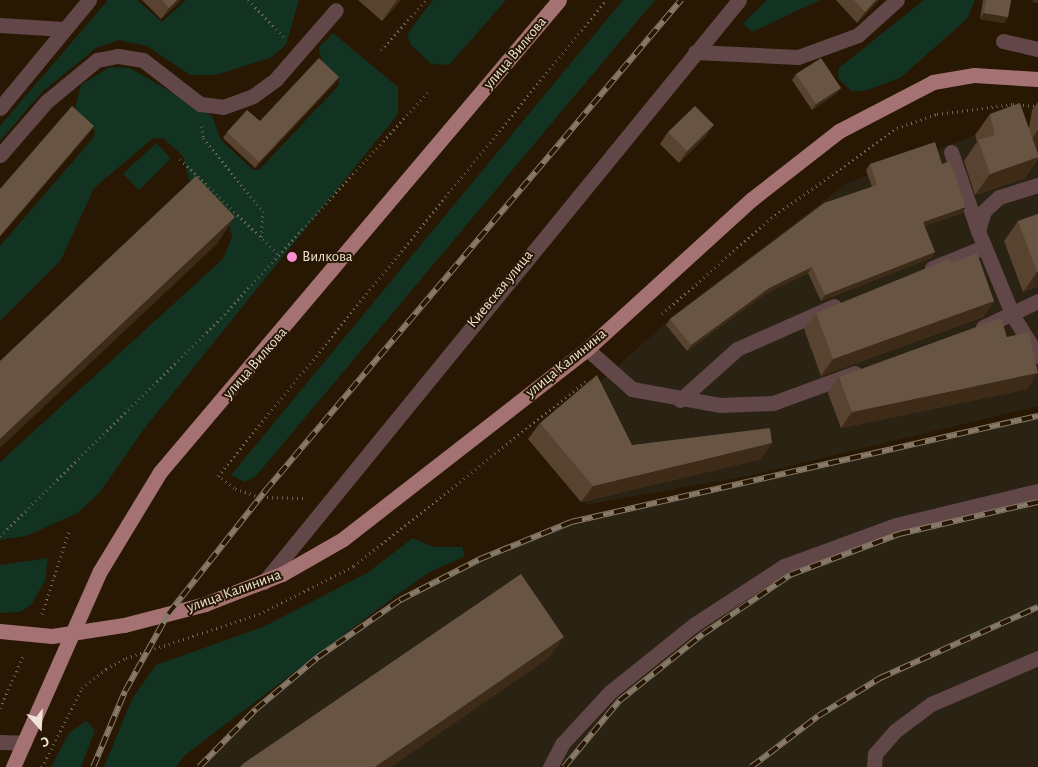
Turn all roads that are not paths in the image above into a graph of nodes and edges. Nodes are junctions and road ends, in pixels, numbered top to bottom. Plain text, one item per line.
1 (89, 0) edge
2 (559, 0) edge
3 (739, 0) edge
4 (897, 0) edge
5 (336, 10) dead end
6 (0, 25) edge
7 (64, 29) junction
8 (1003, 41) dead end
9 (1038, 49) edge
10 (695, 52) junction
11 (1038, 79) edge
12 (0, 108) edge
13 (951, 152) dead end
14 (0, 155) edge
15 (1038, 185) edge
16 (978, 231) junction
17 (984, 247) junction
18 (920, 272) edge
19 (847, 301) edge
20 (1038, 301) edge
21 (1013, 316) junction
22 (967, 332) edge
23 (587, 349) junction
24 (1038, 356) edge
25 (875, 366) edge
26 (680, 400) junction
27 (1038, 491) edge
28 (264, 582) junction
29 (0, 631) edge
30 (75, 634) junction
31 (1038, 658) edge
32 (0, 742) edge
33 (24, 743) junction
34 (13, 767) edge
35 (550, 767) edge
36 (874, 767) edge

1 - 7 street
2 - 30 main road, улица Вилкова
3 - 10 street, Киевская улица
4 - 10 street
5 - 14 street
6 - 7 street
7 - 12 street
8 - 9 street
10 - 28 street, Киевская улица
11 - 23 main road, улица Калинина
13 - 16 street
15 - 16 street
16 - 17 street
17 - 18 street
17 - 21 street
19 - 26 street
20 - 21 street
21 - 22 street
21 - 24 street
23 - 26 street
23 - 28 main road, улица Калинина
25 - 26 street
27 - 35 street
28 - 30 main road, улица Калинина
29 - 30 main road, улица Калинина
30 - 33 main road, улица Вилкова
31 - 36 street
32 - 33 street
33 - 34 main road, улица Вилкова

